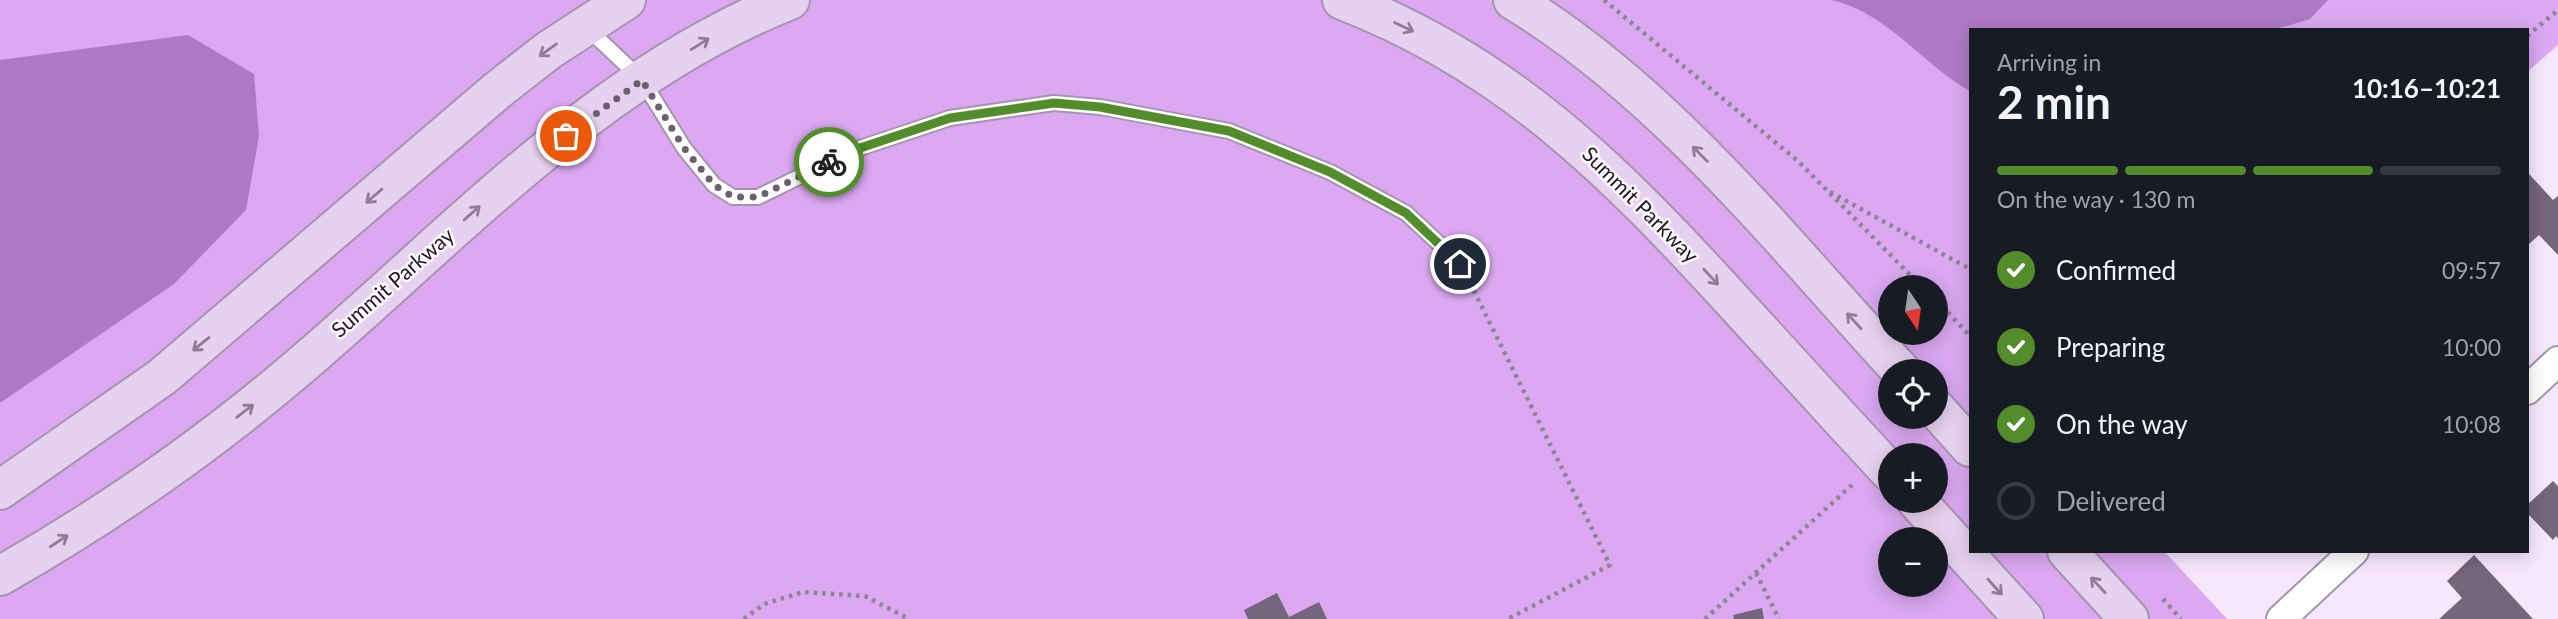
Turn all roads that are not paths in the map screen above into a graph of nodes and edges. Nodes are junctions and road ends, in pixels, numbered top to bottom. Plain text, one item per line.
1 (626, 0) edge
2 (790, 0) edge
3 (1342, 0) edge
4 (1513, 0) edge
5 (585, 26) junction
6 (642, 80) junction
7 (1460, 264) road end
8 (1890, 359) edge
9 (2558, 361) edge
10 (2529, 388) edge
11 (1948, 422) edge
12 (1969, 446) edge
13 (1878, 459) edge
14 (0, 490) edge
15 (1928, 513) edge
16 (2069, 553) edge
17 (2352, 553) edge
18 (0, 576) edge
19 (2024, 619) edge
20 (2129, 619) edge
21 (2281, 619) edge

1 - 5 street
6 -> 2 street, Summit Parkway
3 -> 13 street, Summit Parkway
8 -> 4 street
5 - 6 lane
5 -> 14 street
6 - 7 lane
18 -> 6 street, Summit Parkway
9 - 10 street
11 - 12 street
15 -> 19 street
20 -> 16 street
17 - 21 street

